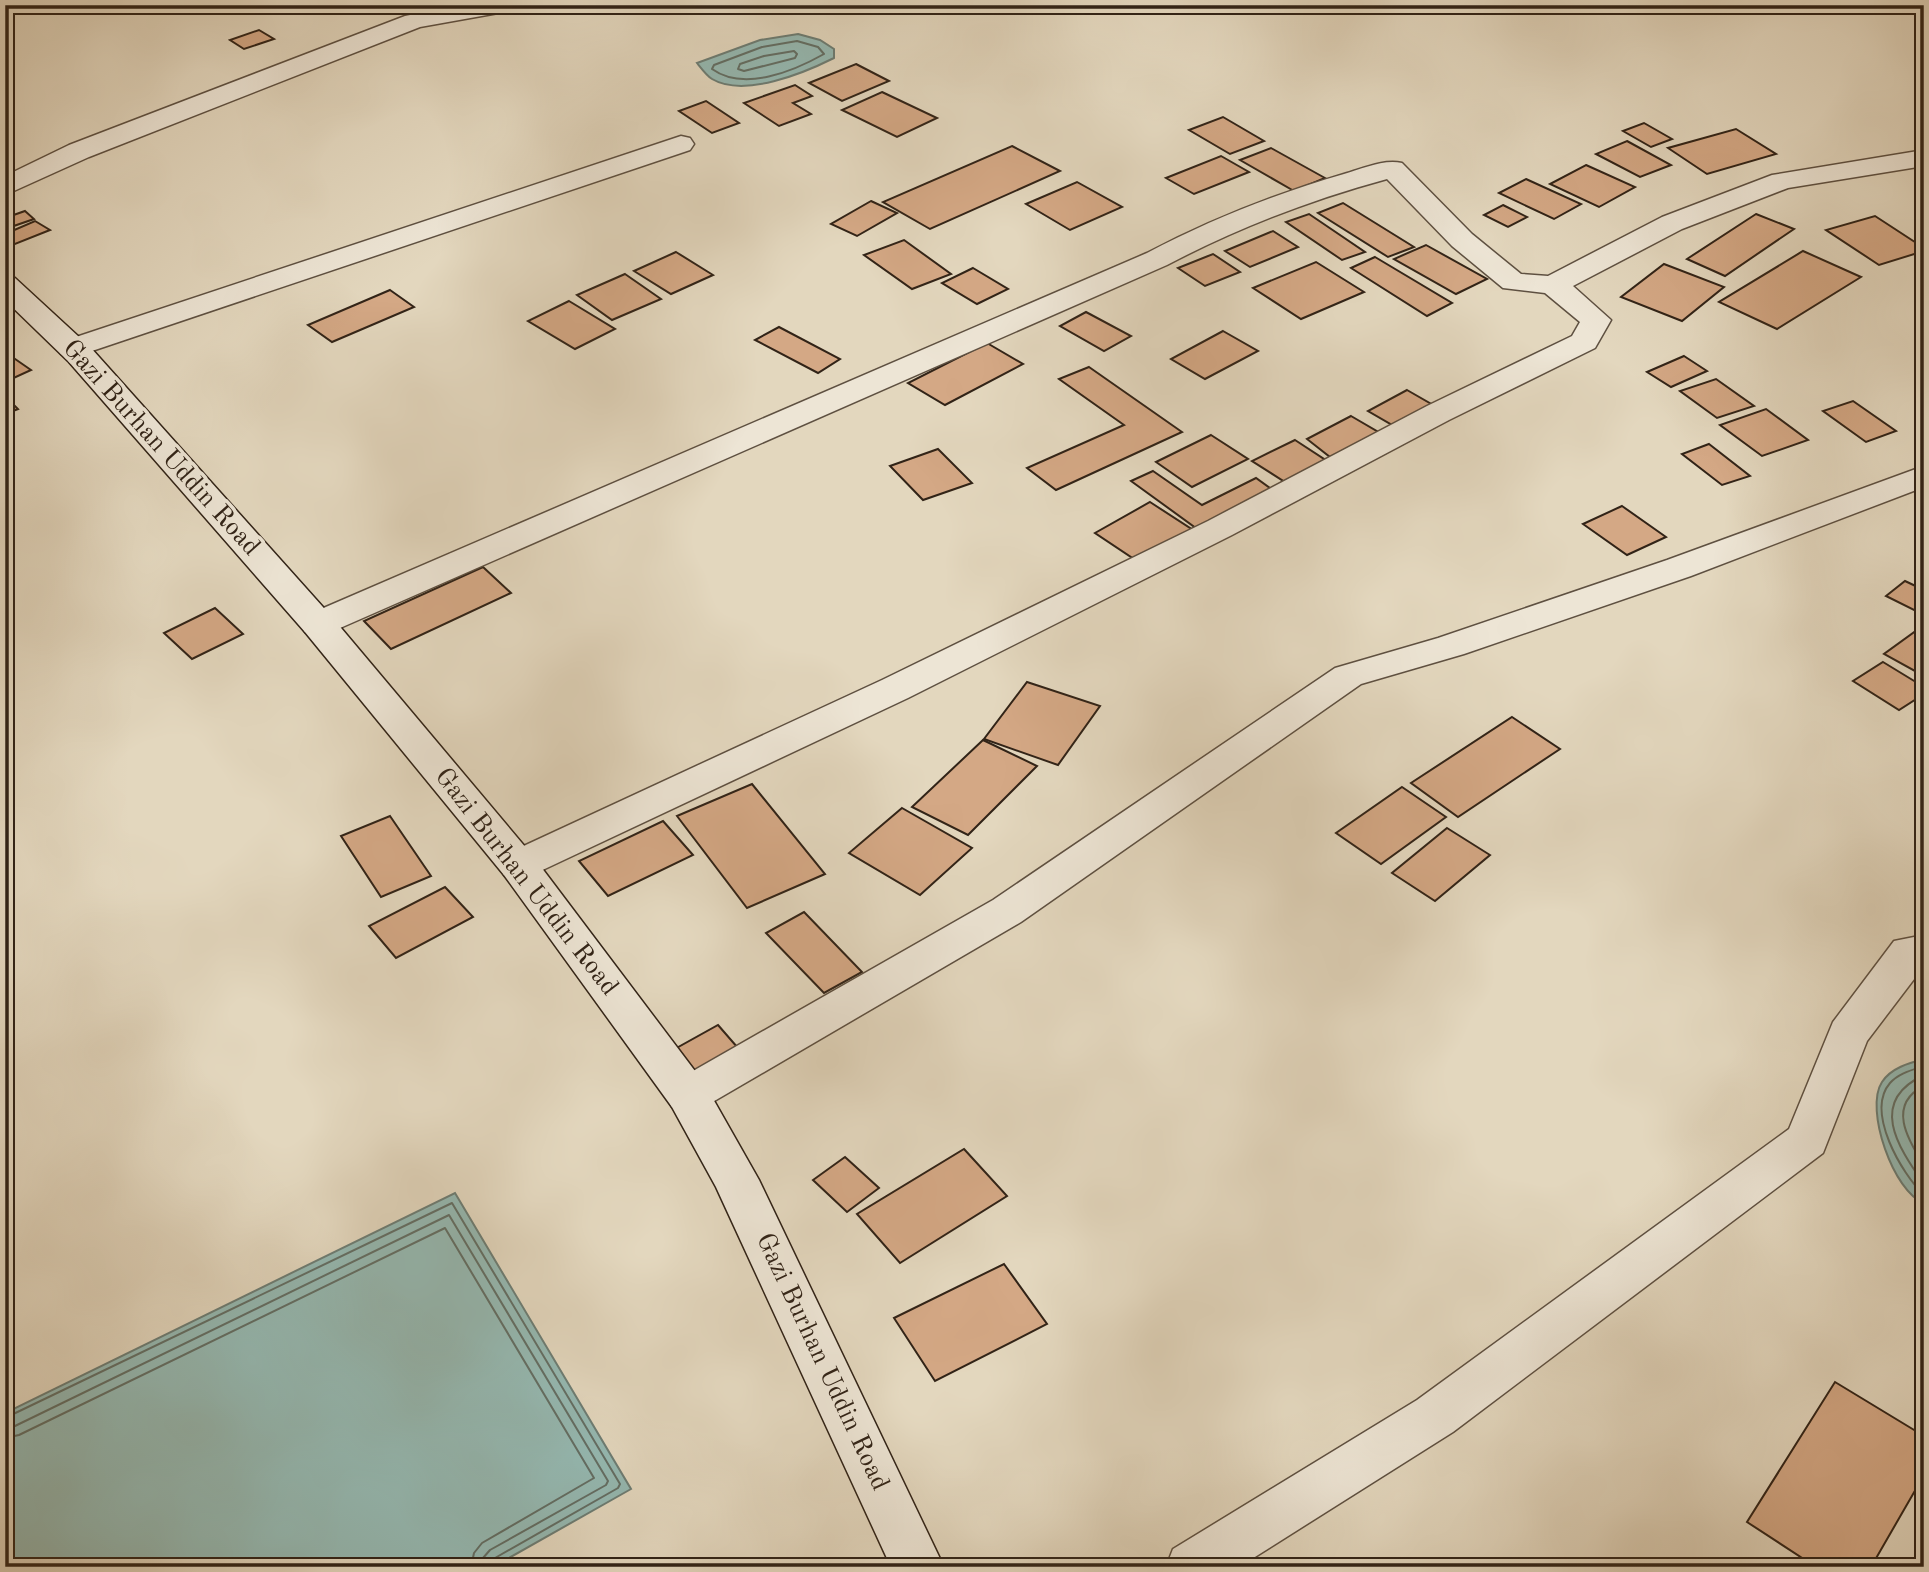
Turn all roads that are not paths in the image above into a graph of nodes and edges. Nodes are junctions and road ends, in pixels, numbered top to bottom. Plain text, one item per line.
1 (504, 5) edge
2 (681, 144) dead end
3 (1924, 158) edge
4 (5, 187) edge
5 (5, 284) edge
6 (1553, 285) junction
7 (72, 348) junction
8 (1924, 476) edge
9 (318, 624) junction
10 (518, 865) junction
11 (1924, 950) edge
12 (688, 1095) junction
13 (918, 1567) edge
14 (1192, 1567) edge

1 - 4 street
2 - 7 street
3 - 6 street
5 - 7 street, Gazi Burhan Uddin Road
6 - 9 street
6 - 10 street
7 - 9 street, Gazi Burhan Uddin Road
8 - 12 street
9 - 10 street, Gazi Burhan Uddin Road
10 - 12 street, Gazi Burhan Uddin Road
11 - 14 street
12 - 13 street, Gazi Burhan Uddin Road

